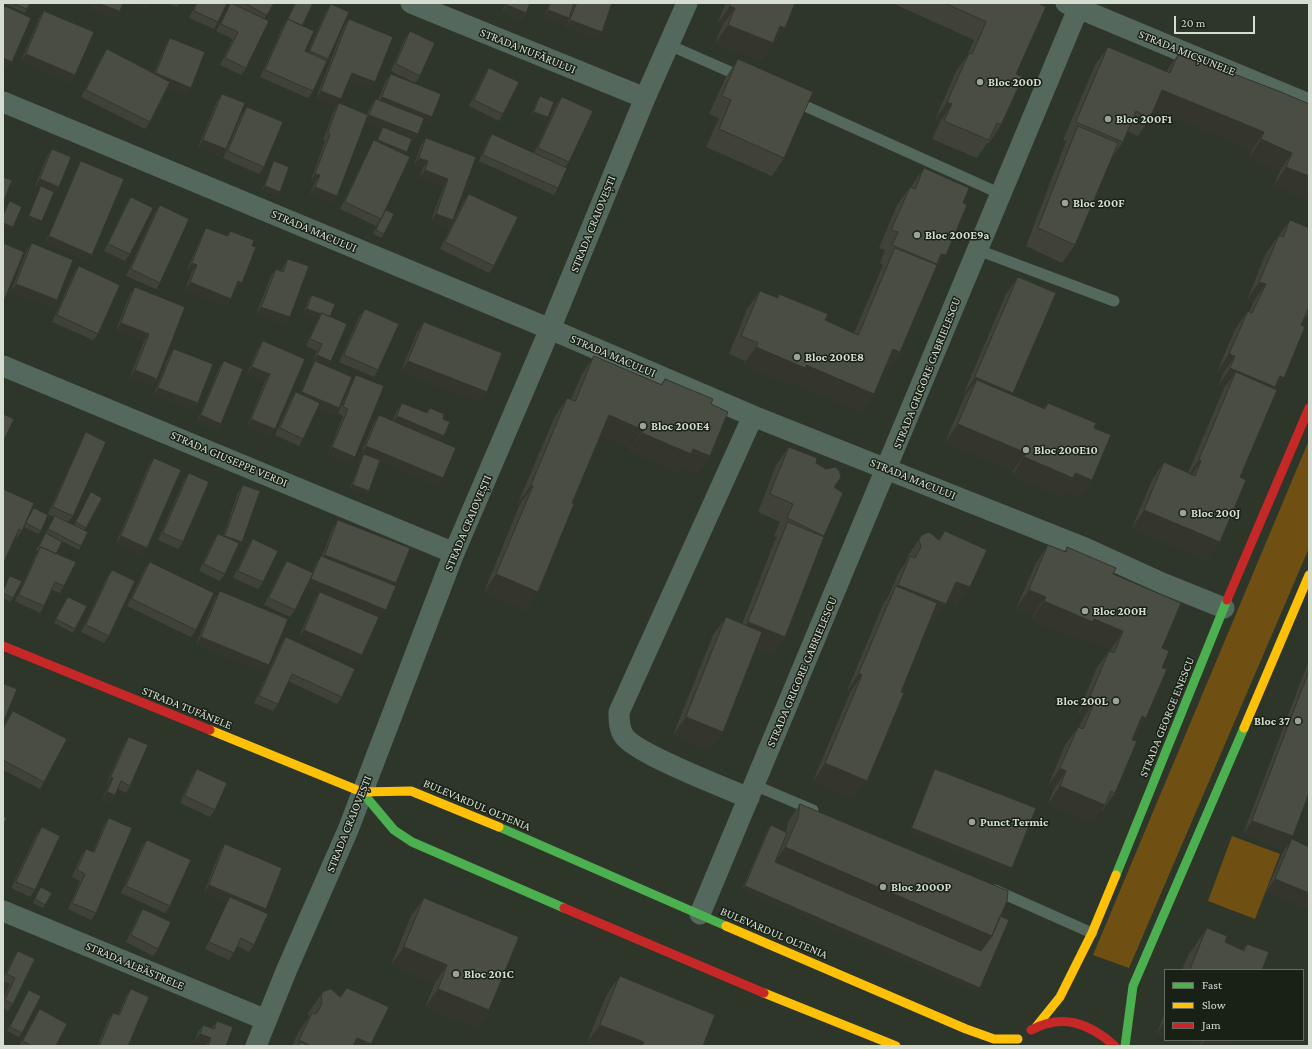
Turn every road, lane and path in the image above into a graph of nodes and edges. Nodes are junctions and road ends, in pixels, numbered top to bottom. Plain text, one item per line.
1 (411, 3) edge
2 (687, 3) edge
3 (1072, 6) edge
4 (669, 45) junction
5 (748, 80) edge
6 (785, 97) edge
7 (645, 98) junction
8 (3, 102) edge
9 (1309, 104) edge
10 (1002, 194) junction
11 (978, 250) junction
12 (1114, 301) dead end
13 (550, 329) junction
14 (3, 366) edge
15 (1309, 408) edge
16 (753, 416) junction
17 (887, 469) junction
18 (454, 553) junction
19 (1308, 582) edge
20 (1224, 608) junction
21 (3, 646) edge
22 (362, 792) junction
23 (752, 792) junction
24 (820, 814) edge
25 (986, 886) edge
26 (3, 911) edge
27 (700, 914) junction
28 (1092, 933) junction
29 (266, 1020) junction
30 (1034, 1028) junction
31 (1015, 1042) edge
32 (256, 1046) edge
33 (896, 1046) edge
34 (1115, 1046) edge
35 (1125, 1046) edge

1 - 7 street, STRADA NUFĂRULUI
2 - 4 street, STRADA CRAIOVEȘTI
3 - 9 street, STRADA MICȘUNELE
3 - 10 street, STRADA GRIGORE GABRIELESCU
4 - 5 lane
4 - 7 street, STRADA CRAIOVEȘTI
6 - 10 lane
7 - 13 street, STRADA CRAIOVEȘTI
8 - 13 street, STRADA MACULUI
10 - 11 street, STRADA GRIGORE GABRIELESCU
11 - 12 lane
11 - 17 street, STRADA GRIGORE GABRIELESCU
13 - 16 street, STRADA MACULUI
13 - 18 street, STRADA CRAIOVEȘTI
14 - 18 street, STRADA GIUSEPPE VERDI
15 - 20 street, STRADA GEORGE ENESCU
16 - 17 street, STRADA MACULUI
16 - 23 street
17 - 20 street, STRADA MACULUI
17 - 23 street, STRADA GRIGORE GABRIELESCU
18 - 22 street, STRADA CRAIOVEȘTI
19 - 35 street
20 - 28 street, STRADA GEORGE ENESCU
21 - 22 street, STRADA TUFĂNELE
22 - 27 street, BULEVARDUL OLTENIA
22 - 29 street, STRADA CRAIOVEȘTI
22 - 33 street
23 - 24 lane
23 - 27 street, STRADA GRIGORE GABRIELESCU
25 - 28 lane
26 - 29 street, STRADA ALBĂSTRELE
27 - 31 street, BULEVARDUL OLTENIA
28 - 30 street, STRADA GEORGE ENESCU
29 - 32 street, STRADA CRAIOVEȘTI
30 - 31 street
30 - 34 street

